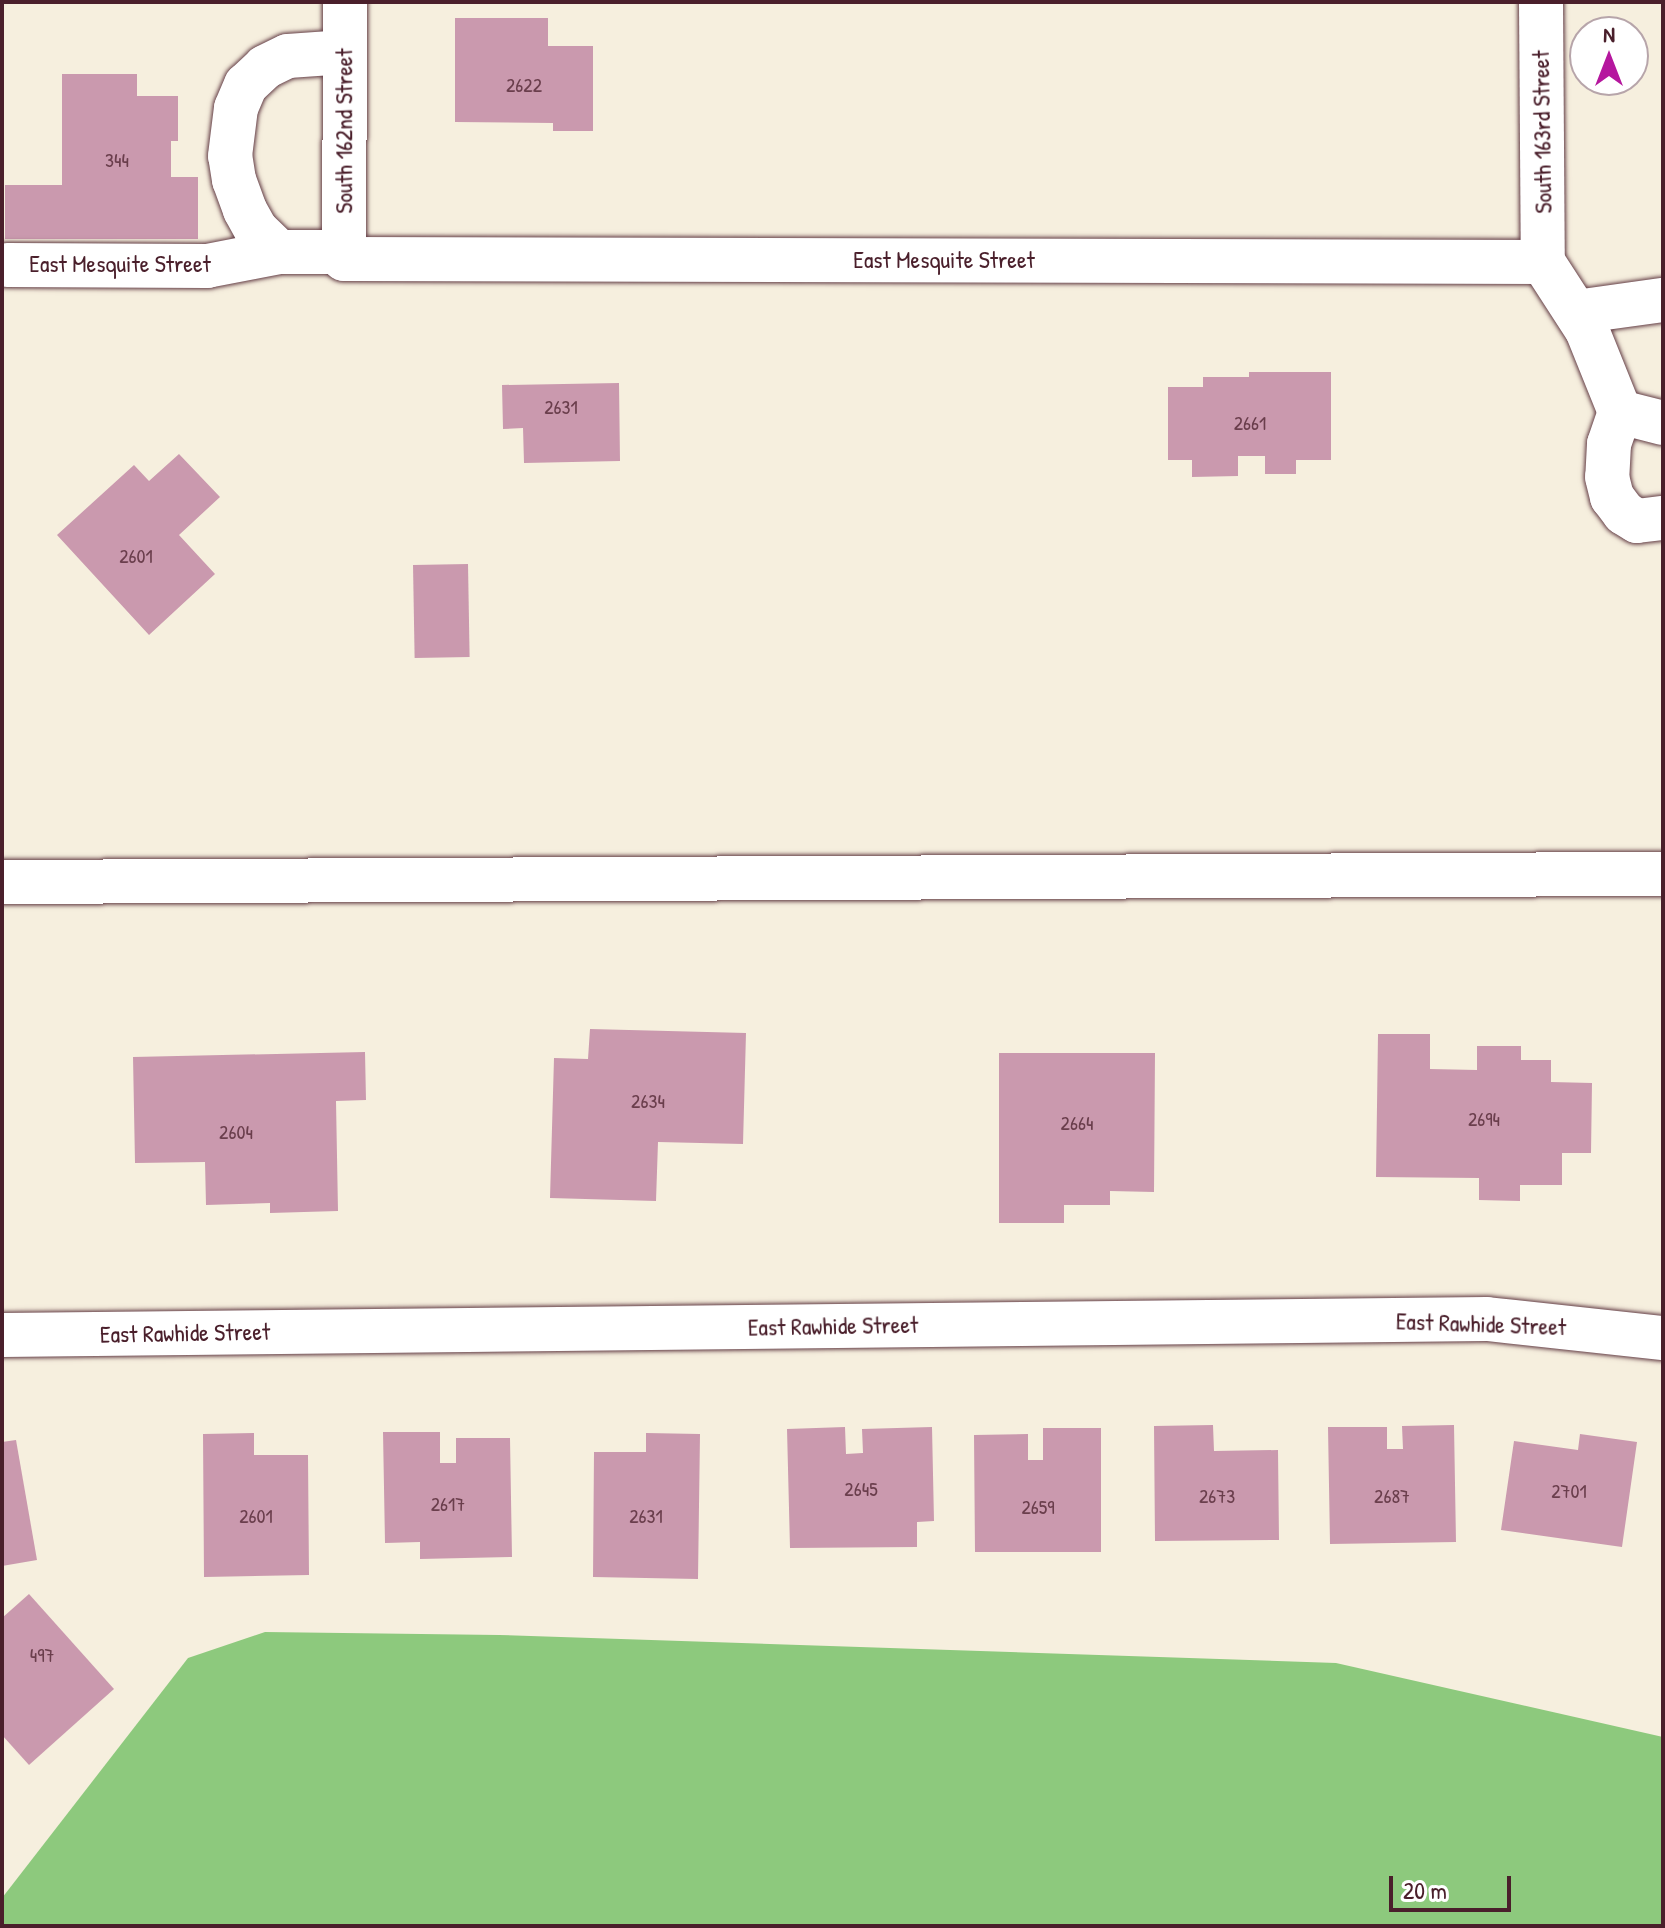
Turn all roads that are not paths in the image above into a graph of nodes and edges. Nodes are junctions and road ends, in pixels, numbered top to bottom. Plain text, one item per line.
1 (345, 2) edge
2 (1541, 2) edge
3 (345, 52) junction
4 (279, 252) junction
5 (344, 255) junction
6 (1543, 262) junction
7 (7, 265) dead end
8 (1663, 300) edge
9 (1576, 312) junction
10 (1620, 412) junction
11 (1663, 423) edge
12 (1663, 518) edge
13 (1663, 874) edge
14 (2, 882) edge
15 (2, 1335) edge
16 (1663, 1338) edge

1 - 3 street, South 162nd Street
2 - 6 street, South 163rd Street
3 - 4 street
3 - 5 street, South 162nd Street
4 - 5 street, East Mesquite Street
4 - 7 street, East Mesquite Street
5 - 6 street, East Mesquite Street
6 - 9 street
8 - 9 street
9 - 10 street
10 - 11 street
10 - 12 street
13 - 14 street
15 - 16 street, East Rawhide Street

